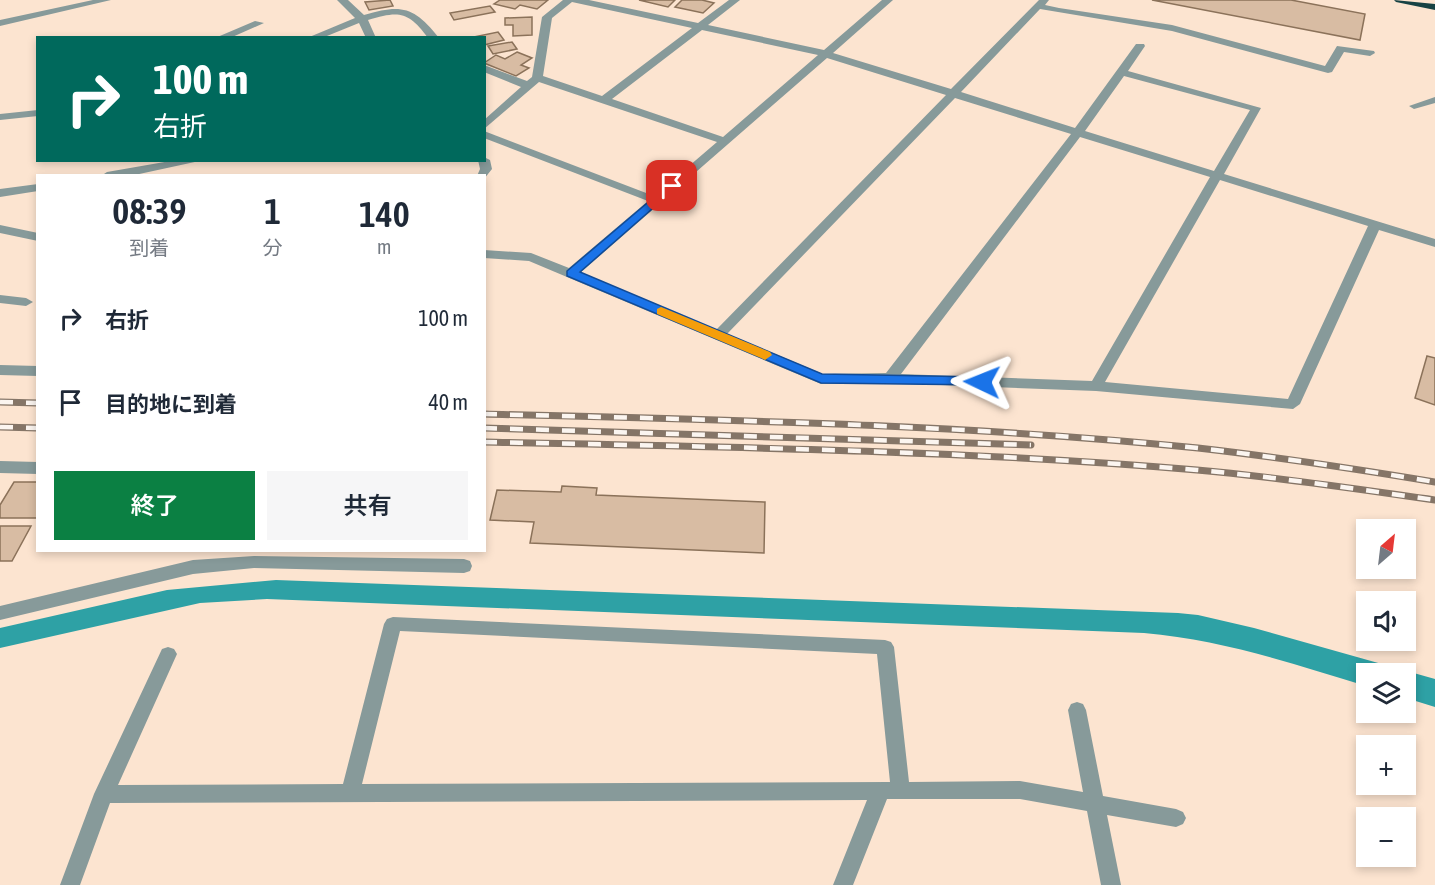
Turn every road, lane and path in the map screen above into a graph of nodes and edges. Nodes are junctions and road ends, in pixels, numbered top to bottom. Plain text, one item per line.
1 (106, 0) edge
2 (342, 0) edge
3 (568, 0) edge
4 (576, 0) edge
5 (735, 0) edge
6 (888, 0) edge
7 (1400, 0) edge
8 (1041, 3) edge
9 (1435, 7) edge
10 (362, 19) junction
11 (0, 23) edge
12 (259, 23) dead end
13 (701, 25) junction
14 (225, 36) edge
15 (317, 36) edge
16 (370, 36) edge
17 (432, 36) edge
18 (1140, 46) dead end
19 (1370, 53) dead end
20 (826, 54) junction
21 (486, 70) edge
22 (1121, 72) junction
23 (533, 82) junction
24 (955, 93) junction
25 (604, 100) junction
26 (1435, 100) edge
27 (1414, 106) dead end
28 (36, 113) edge
29 (0, 117) edge
30 (486, 124) edge
31 (1078, 132) junction
32 (486, 135) edge
33 (725, 141) junction
34 (185, 162) edge
35 (118, 174) edge
36 (1216, 174) junction
37 (36, 187) edge
38 (0, 193) edge
39 (655, 200) junction
40 (1375, 224) junction
41 (0, 229) edge
42 (36, 237) edge
43 (1435, 243) edge
44 (486, 254) edge
45 (572, 273) junction
46 (0, 299) edge
47 (26, 302) dead end
48 (718, 336) junction
49 (0, 370) edge
50 (36, 371) edge
51 (890, 378) junction
52 (1096, 386) junction
53 (0, 467) edge
54 (36, 468) edge
55 (256, 556) edge
56 (464, 566) dead end
57 (0, 613) edge
58 (168, 654) dead end
59 (1077, 710) dead end
60 (880, 792) junction
61 (901, 792) junction
62 (350, 793) junction
63 (104, 794) junction
64 (1096, 803) junction
65 (1176, 818) dead end
66 (70, 885) edge
67 (843, 885) edge
68 (1111, 885) edge

1 - 11 street
2 - 10 street
3 - 23 street
4 - 13 street
5 - 13 street
6 - 20 street
7 - 9 highway
8 - 19 street
8 - 24 street
10 - 15 street
10 - 16 street
10 - 17 street
12 - 14 street
13 - 20 street
13 - 25 street
18 - 22 street
20 - 24 street
20 - 33 street
21 - 23 street
22 - 31 street
22 - 36 street
23 - 25 street
23 - 30 street
24 - 31 street
24 - 48 street
25 - 33 street
26 - 27 street
28 - 29 street
31 - 36 street
31 - 51 street
32 - 39 street
33 - 39 street
34 - 35 street
36 - 40 street
36 - 52 street
37 - 38 street
39 - 45 street
40 - 43 street
40 - 52 street
41 - 42 street
44 - 45 street
45 - 48 street
46 - 47 street
48 - 51 street
49 - 50 street
51 - 52 street
53 - 54 street
55 - 56 street
55 - 57 street
58 - 63 street
59 - 64 street
60 - 61 street
60 - 62 street
60 - 67 street
61 - 62 street
61 - 64 street
62 - 63 street
63 - 66 street
64 - 65 street
64 - 68 street

